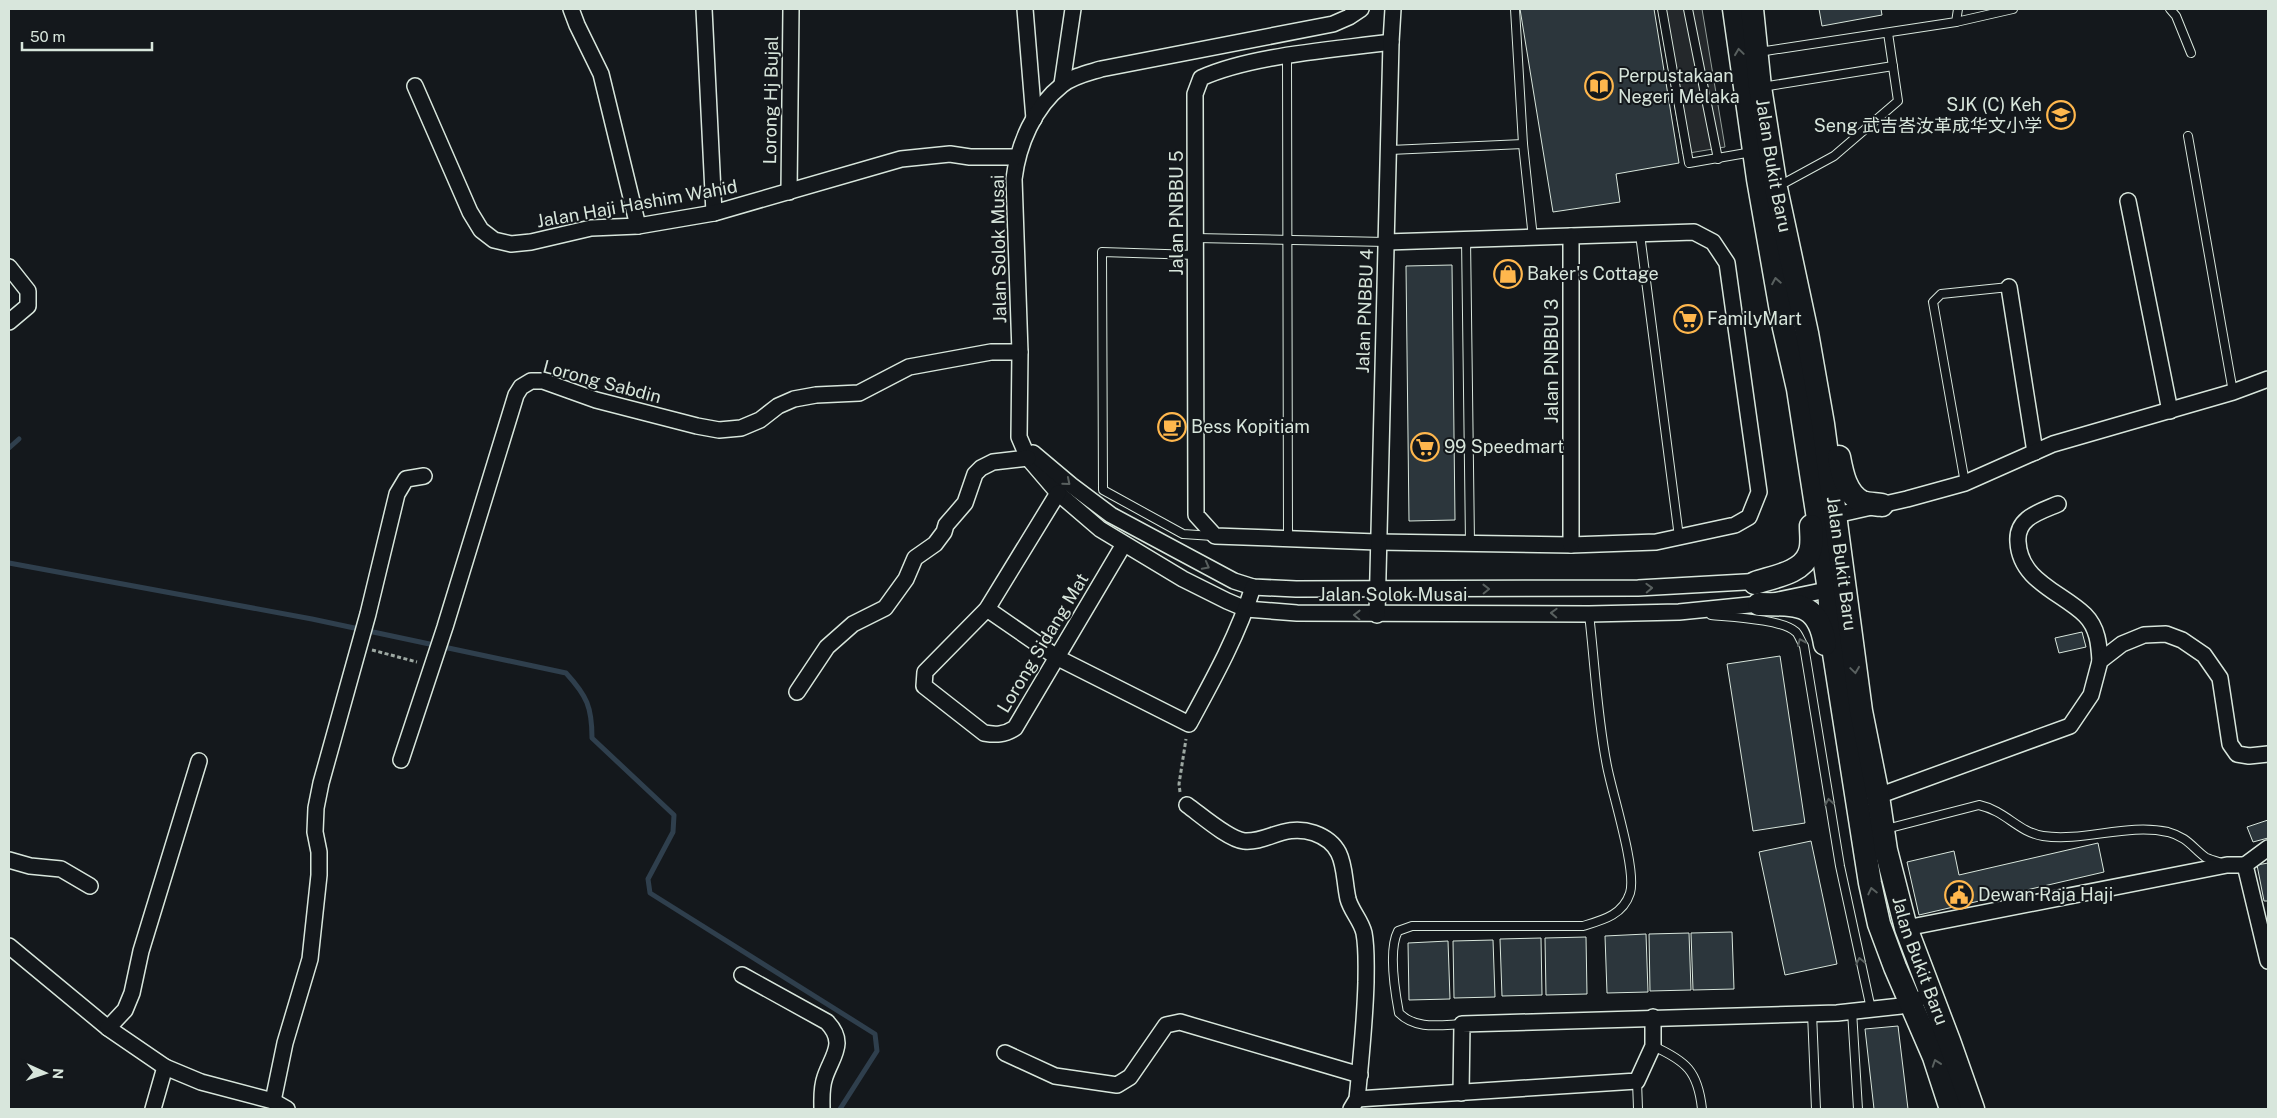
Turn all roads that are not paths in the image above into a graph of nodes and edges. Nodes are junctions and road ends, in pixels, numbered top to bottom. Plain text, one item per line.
1 (571, 9) edge
2 (704, 9) edge
3 (791, 9) edge
4 (1025, 9) edge
5 (1073, 9) edge
6 (1361, 9) edge
7 (1394, 9) edge
8 (1514, 9) edge
9 (1662, 9) edge
10 (1688, 9) edge
11 (1734, 9) edge
12 (1752, 9) edge
13 (1958, 9) edge
14 (2013, 9) edge
15 (2170, 9) edge
16 (1956, 22) junction
17 (1888, 33) junction
18 (1391, 42) junction
19 (1757, 52) junction
20 (2191, 53) dead end
21 (1287, 56) junction
22 (1893, 66) junction
23 (1062, 84) junction
24 (415, 86) dead end
25 (1760, 87) junction
26 (1034, 119) junction
27 (2188, 136) dead end
28 (1523, 144) junction
29 (1390, 150) junction
30 (1754, 152) junction
31 (1016, 157) junction
32 (1718, 159) junction
33 (1776, 188) junction
34 (788, 192) junction
35 (2128, 200) dead end
36 (714, 213) junction
37 (638, 226) junction
38 (1640, 234) junction
39 (1571, 236) junction
40 (1196, 238) junction
41 (1466, 238) junction
42 (1533, 238) junction
43 (1287, 239) junction
44 (1386, 242) junction
45 (1196, 255) junction
46 (9, 267) edge
47 (2009, 287) joint
48 (1797, 290) junction
49 (9, 322) edge
50 (1784, 328) junction
51 (1020, 352) junction
52 (2268, 379) edge
53 (2233, 392) junction
54 (2170, 411) junction
55 (1019, 437) junction
56 (2035, 452) junction
57 (1028, 458) junction
58 (424, 476) dead end
59 (1965, 483) junction
60 (1058, 493) junction
61 (2058, 504) dead end
62 (1882, 505) junction
63 (1826, 517) junction
64 (1215, 536) junction
65 (1679, 537) junction
66 (1288, 539) junction
67 (1377, 542) junction
68 (1470, 543) junction
69 (1124, 544) junction
70 (1571, 545) junction
71 (1835, 578) junction
72 (1253, 587) junction
73 (1377, 589) junction
74 (1757, 594) junction
75 (988, 609) junction
76 (1246, 609) junction
77 (1679, 612) junction
78 (1589, 614) junction
79 (1377, 615) junction
80 (1058, 658) junction
81 (2100, 662) junction
82 (797, 692) dead end
83 (2268, 754) edge
84 (199, 760) dead end
85 (401, 760) dead end
86 (1878, 796) junction
87 (1187, 805) road end
88 (1871, 828) junction
89 (2268, 848) edge
90 (9, 860) edge
91 (2227, 865) junction
92 (2245, 866) junction
93 (90, 886) dead end
94 (1906, 928) junction
95 (9, 946) edge
96 (2268, 961) edge
97 (742, 975) dead end
98 (1932, 994) junction
99 (1910, 1003) junction
100 (1871, 1009) junction
101 (1852, 1011) junction
102 (1812, 1013) junction
103 (1653, 1017) junction
104 (1462, 1024) junction
105 (108, 1028) junction
106 (1950, 1041) junction
107 (1653, 1046) junction
108 (1005, 1053) dead end
109 (165, 1067) junction
110 (1360, 1075) junction
111 (1637, 1081) junction
112 (1461, 1093) junction
113 (273, 1101) junction
114 (1354, 1104) edge
115 (153, 1109) edge
116 (287, 1109) edge
117 (822, 1109) edge
118 (1638, 1109) edge
119 (1702, 1109) edge
120 (1816, 1109) edge
121 (1858, 1109) edge
122 (1951, 1109) edge
123 (1973, 1109) edge
124 (1987, 1109) edge

1 - 37 street
2 - 36 street
3 - 34 street, Lorong Hj Bujal
4 - 26 street
5 - 23 street
6 - 23 street, Jalan Solok Musai
7 - 18 street, Jalan PNBBU 4
8 - 28 lane
9 - 32 lane
10 - 32 lane
30 -> 11 main road, Jalan Bukit Baru
12 - 19 main road, Jalan Bukit Baru
13 - 16 lane
14 - 16 lane
15 - 20 lane
16 - 17 lane
17 - 19 lane
17 - 22 lane
18 - 21 street, Jalan PNBBU 5
18 - 29 street, Jalan PNBBU 4
19 - 25 main road, Jalan Bukit Baru
21 - 40 street, Jalan PNBBU 5
21 - 43 lane
22 - 25 lane
22 - 33 lane
23 - 26 street, Jalan Solok Musai
24 - 37 street, Jalan Haji Hashim Wahid
25 - 33 main road, Jalan Bukit Baru
26 - 31 street, Jalan Solok Musai
27 - 53 lane
28 - 29 lane
28 - 42 lane
29 - 44 street, Jalan PNBBU 4
30 - 32 lane
50 -> 30 main road, Jalan Bukit Baru
31 - 34 street, Jalan Haji Hashim Wahid
31 - 51 street, Jalan Solok Musai
33 - 48 main road, Jalan Bukit Baru
34 - 36 street, Jalan Haji Hashim Wahid
35 - 54 street
36 - 37 street, Jalan Haji Hashim Wahid
38 - 39 street
38 - 65 lane
38 - 65 street
39 - 42 street
39 - 70 street, Jalan PNBBU 3
40 - 43 lane
40 - 45 street, Jalan PNBBU 5
41 - 42 street
41 - 44 street
41 - 68 lane
43 - 44 lane
43 - 66 lane
44 - 67 street, Jalan PNBBU 4
45 - 64 street, Jalan PNBBU 5
45 - 64 lane
46 - 49 street
47 - 56 street
47 - 59 lane
48 - 62 main road
48 - 63 main road, Jalan Bukit Baru
50 - 63 main road, Jalan Bukit Baru
50 - 74 main road
51 - 55 street, Jalan Solok Musai
51 - 85 street, Lorong Sabdin
52 - 53 street
53 - 54 street
54 - 56 street
55 - 57 street, Jalan Solok Musai
55 -> 72 street, Jalan Solok Musai
56 - 59 street
57 - 60 street, Jalan Solok Musai
57 - 82 street
58 - 113 street
59 - 62 street
60 - 69 street, Jalan Solok Musai
60 - 75 street
61 - 81 street
62 - 63 street
63 - 71 main road, Jalan Bukit Baru
64 - 66 street
65 - 70 street
66 - 67 street
67 - 68 street
67 - 73 street, Jalan PNBBU 4
68 - 70 street
69 - 76 street, Jalan Solok Musai
69 - 80 street, Lorong Sidang Mat
71 - 74 street, Jalan Solok Musai
71 - 74 street, Jalan Solok Musai
71 -> 86 main road, Jalan Bukit Baru
71 - 88 main road, Jalan Bukit Baru
72 - 73 street, Jalan Solok Musai
72 - 76 street
73 -> 74 street, Jalan Solok Musai
73 - 79 street, Jalan PNBBU 4
74 - 77 street, Jalan Solok Musai
74 - 88 main road
75 - 80 street
75 - 80 street, Lorong Sidang Mat
79 -> 76 street, Jalan Solok Musai
76 - 80 street
77 - 78 street, Jalan Solok Musai
100 -> 77 lane
78 -> 79 street, Jalan Solok Musai
78 - 104 lane
81 - 83 street
81 - 86 street
84 - 105 street
86 - 88 main road, Jalan Bukit Baru
87 - 110 street
88 - 91 lane
88 - 94 main road, Jalan Bukit Baru
99 -> 88 main road, Jalan Bukit Baru
89 - 92 street
90 - 93 street
91 - 92 street
91 - 94 street
92 - 96 street
94 - 98 main road, Jalan Bukit Baru
95 - 105 street
97 - 117 street
98 - 99 street
98 - 106 main road, Jalan Bukit Baru
99 - 100 street
122 -> 99 main road, Jalan Bukit Baru
100 - 101 street
101 - 102 street
101 - 121 lane
102 - 103 street
102 - 120 lane
103 - 104 street
103 - 107 street
104 - 112 street
105 - 109 street
106 - 123 main road, Jalan Bukit Baru
106 - 124 main road
107 - 111 street
107 - 119 lane
108 - 110 street
109 - 113 street
109 - 115 street
110 - 114 street
111 - 112 street
111 - 118 lane
112 - 114 street
113 - 116 street

